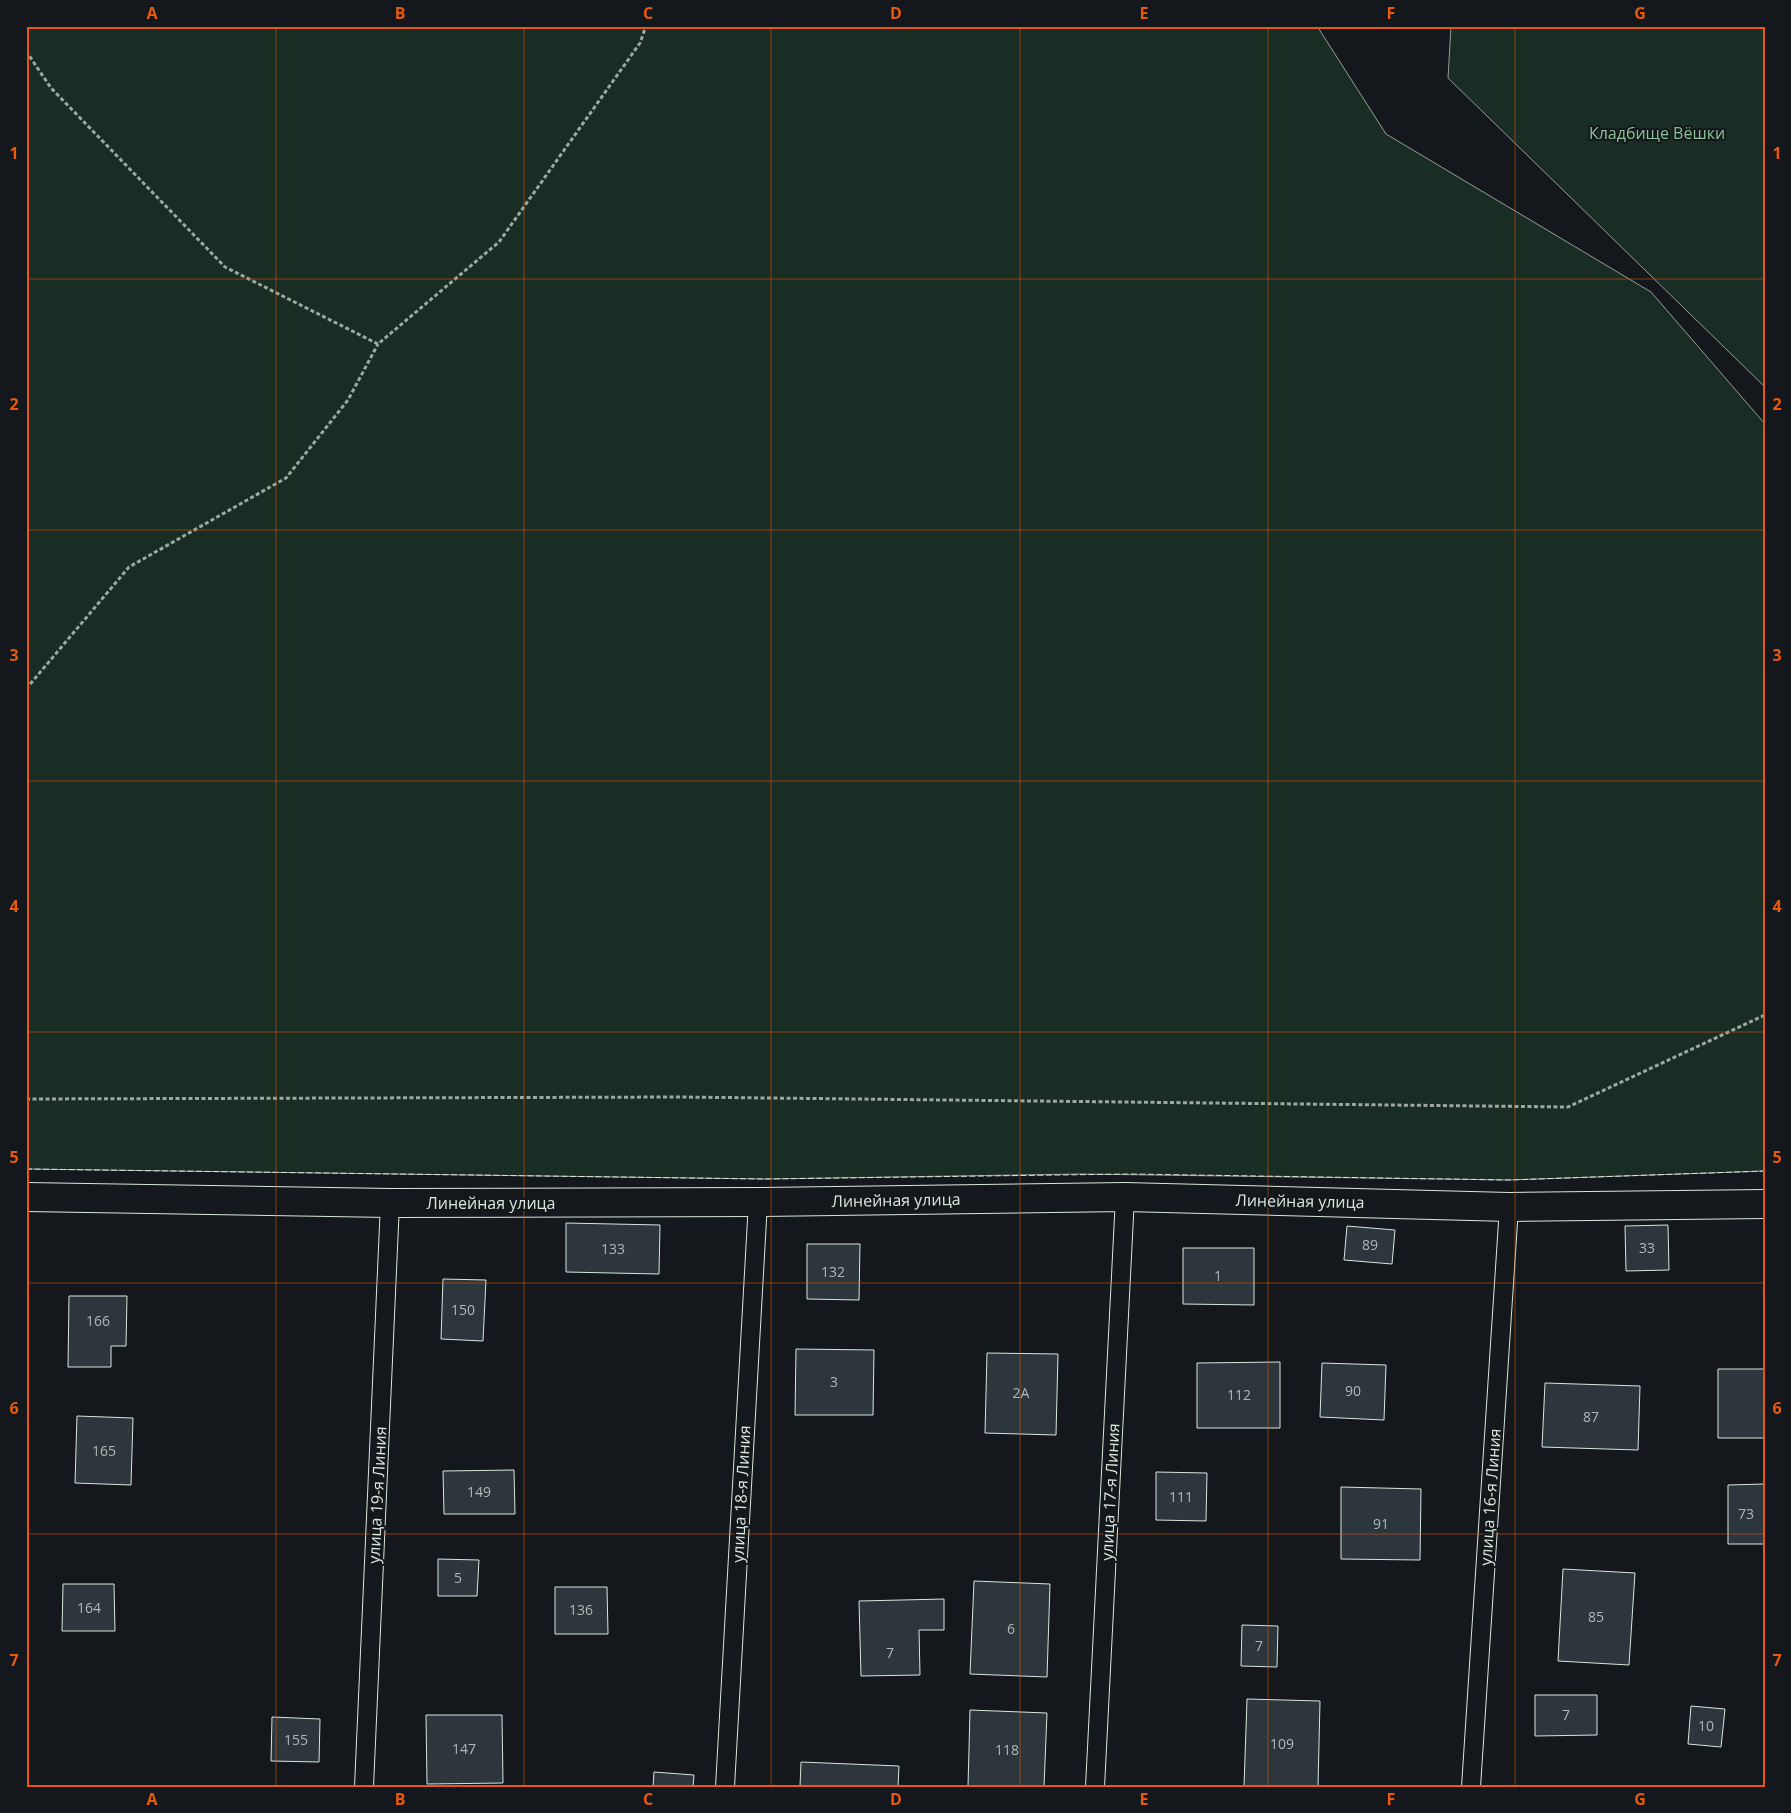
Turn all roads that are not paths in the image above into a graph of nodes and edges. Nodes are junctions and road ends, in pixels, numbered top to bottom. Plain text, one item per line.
1 (26, 1197) edge
2 (1125, 1197) junction
3 (758, 1202) junction
4 (390, 1203) junction
5 (1765, 1204) edge
6 (1509, 1207) junction
7 (364, 1787) edge
8 (725, 1787) edge
9 (1095, 1787) edge
10 (1472, 1787) edge

1 - 4 street, Линейная улица
2 - 3 street, Линейная улица
2 - 6 street, Линейная улица
2 - 9 lane, улица 17-я Линия
3 - 4 street, Линейная улица
3 - 8 lane, улица 18-я Линия
4 - 7 lane, улица 19-я Линия
5 - 6 street, Линейная улица
6 - 10 lane, улица 16-я Линия

